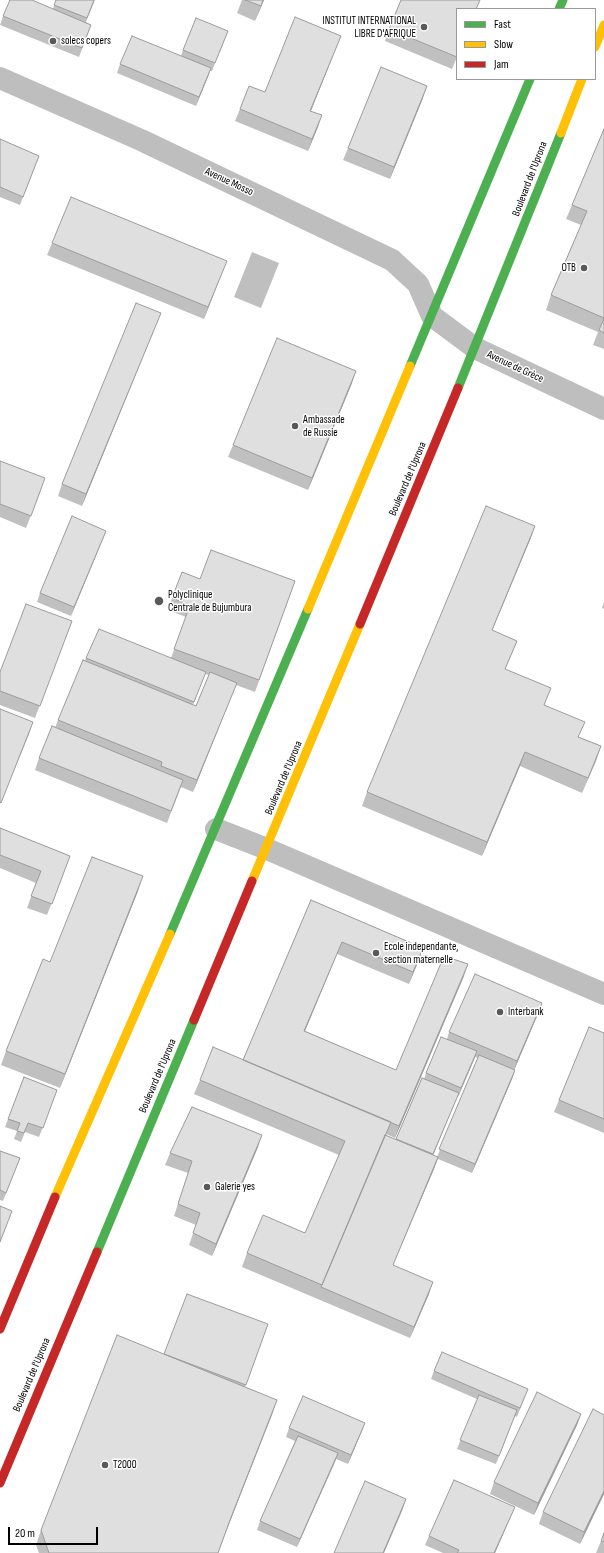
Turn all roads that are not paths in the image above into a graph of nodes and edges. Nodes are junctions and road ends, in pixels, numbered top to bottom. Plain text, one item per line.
1 (604, 25) edge
2 (596, 45) edge
3 (0, 78) edge
4 (530, 80) edge
5 (582, 80) edge
6 (432, 316) junction
7 (475, 348) junction
8 (604, 409) edge
9 (216, 829) junction
10 (267, 849) junction
11 (604, 994) edge
12 (0, 1329) edge
13 (0, 1483) edge

1 - 2 street
3 - 6 street, Avenue Mosso
4 - 6 street
5 - 7 street, Boulevard de l'Uprona
6 - 7 street, Avenue de Grèce
6 - 9 street
7 - 8 street, Avenue de Grèce
7 - 10 street, Boulevard de l'Uprona
9 - 10 street
9 - 12 street
10 - 11 street
10 - 13 street, Boulevard de l'Uprona

